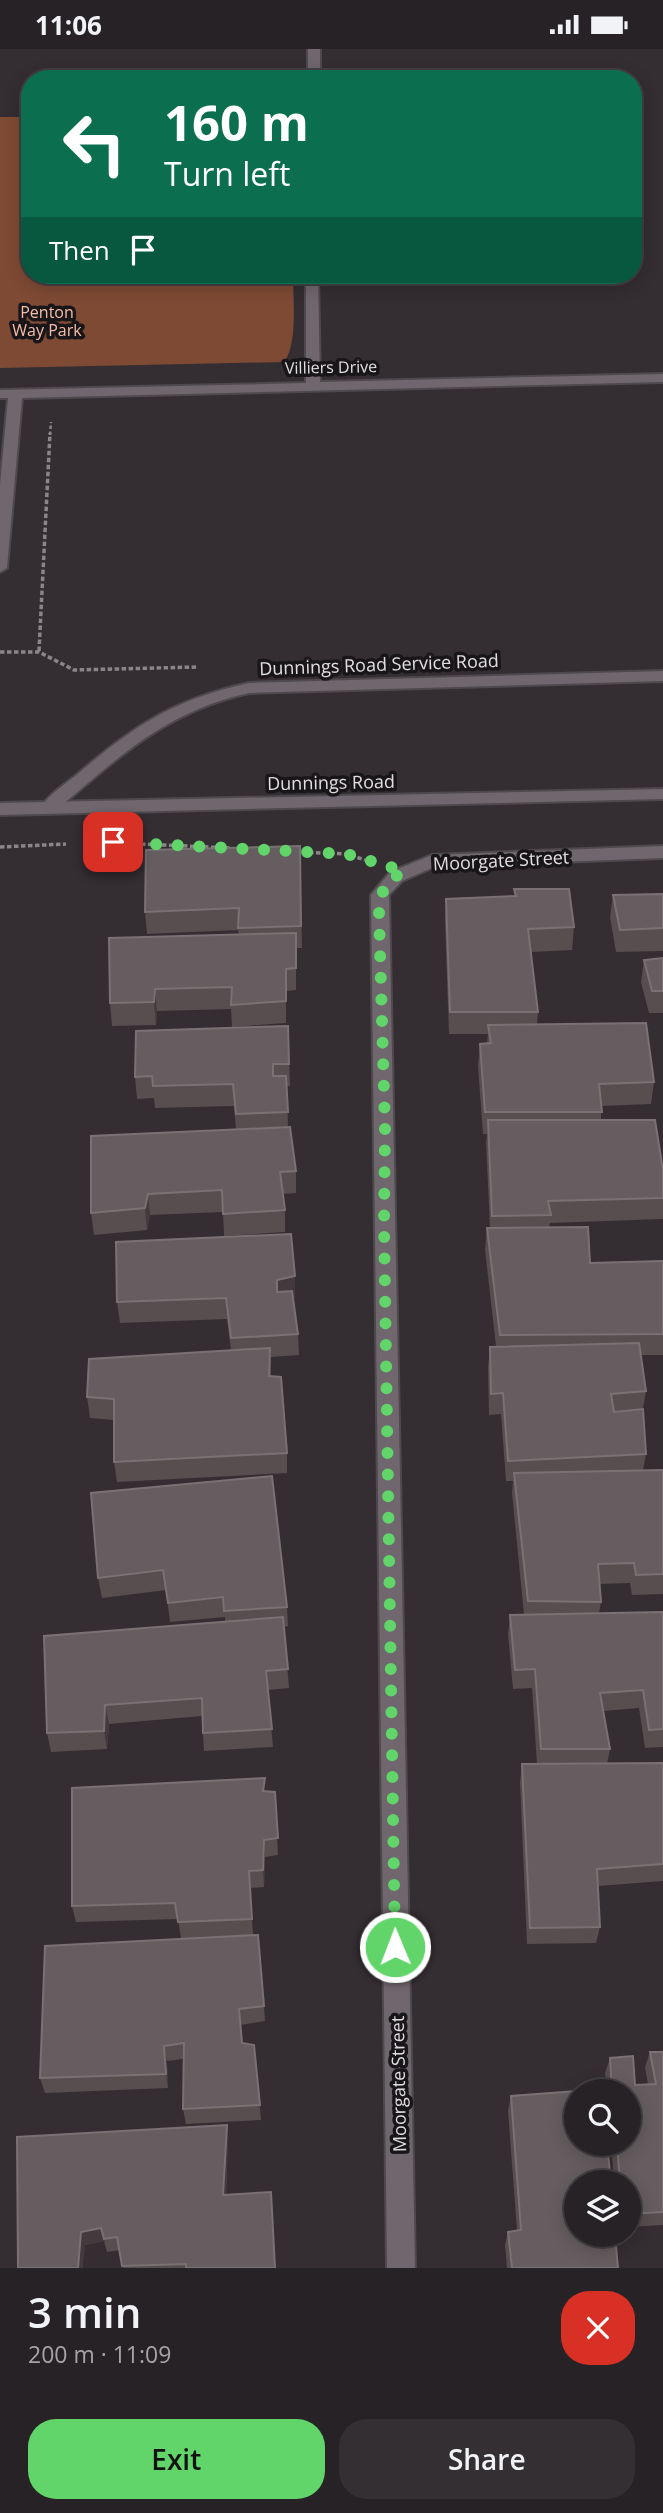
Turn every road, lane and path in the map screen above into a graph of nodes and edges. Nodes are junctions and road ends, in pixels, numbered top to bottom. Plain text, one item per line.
1 (314, 49) edge
2 (314, 70) edge
3 (312, 284) edge
4 (663, 378) edge
5 (313, 385) junction
6 (7, 394) edge
7 (52, 414) dead end
8 (0, 568) edge
9 (39, 652) dead end
10 (663, 676) edge
11 (663, 793) edge
12 (48, 808) junction
13 (0, 809) edge
14 (113, 842) dead end
15 (76, 844) dead end
16 (0, 847) edge
17 (238, 849) edge
18 (293, 852) edge
19 (663, 852) edge
20 (404, 871) junction
21 (401, 2268) edge

1 - 2 street
3 - 5 street
4 - 5 street, Villiers Drive
5 - 6 street, Villiers Drive
6 - 8 street
7 - 9 path
10 - 12 street, Dunnings Road Service Road
11 - 12 street, Dunnings Road
12 - 13 street, Dunnings Road
14 - 17 path
15 - 16 path
18 - 20 path
19 - 20 street, Moorgate Street
20 - 21 street, Moorgate Street

